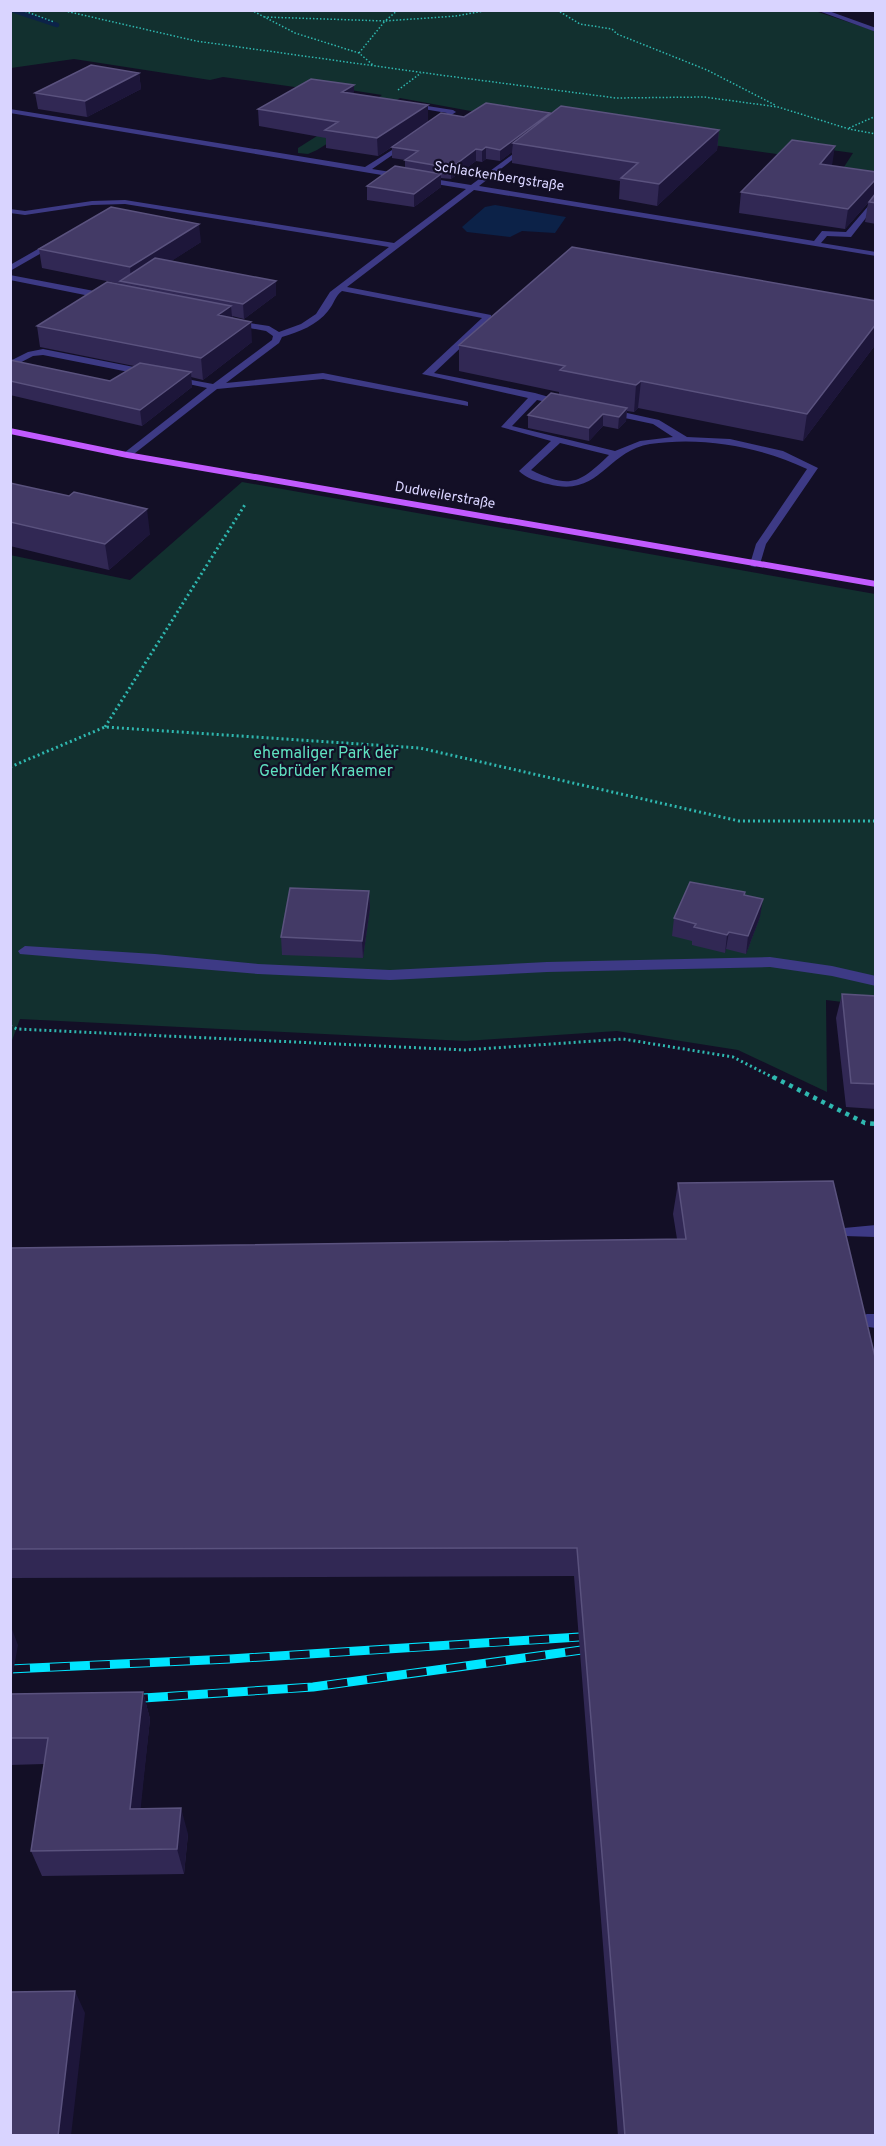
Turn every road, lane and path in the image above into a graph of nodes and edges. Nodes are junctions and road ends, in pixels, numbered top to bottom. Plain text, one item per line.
1 (22, 10) edge
2 (61, 10) edge
3 (251, 10) edge
4 (398, 10) edge
5 (489, 10) edge
6 (557, 10) edge
7 (819, 10) edge
8 (264, 17) junction
9 (385, 21) junction
10 (54, 22) dead end
11 (876, 30) edge
12 (359, 53) junction
13 (373, 66) junction
14 (399, 103) edge
15 (778, 107) junction
16 (10, 111) edge
17 (876, 116) edge
18 (849, 129) junction
19 (424, 131) edge
20 (876, 134) edge
21 (415, 138) edge
22 (533, 141) edge
23 (367, 170) junction
24 (472, 187) junction
25 (876, 199) edge
26 (125, 202) junction
27 (10, 211) edge
28 (106, 213) edge
29 (68, 236) edge
30 (816, 244) junction
31 (395, 246) junction
32 (876, 254) edge
33 (10, 269) edge
34 (13, 279) edge
35 (340, 288) junction
36 (121, 299) edge
37 (224, 320) edge
38 (278, 335) junction
39 (10, 367) edge
40 (22, 371) edge
41 (141, 371) junction
42 (132, 378) edge
43 (214, 387) junction
44 (535, 396) junction
45 (465, 404) dead end
46 (579, 406) edge
47 (601, 410) edge
48 (10, 430) edge
49 (558, 440) junction
50 (685, 440) junction
51 (616, 454) junction
52 (127, 456) junction
53 (246, 503) dead end
54 (755, 564) junction
55 (876, 584) edge
56 (105, 727) junction
57 (10, 767) edge
58 (876, 821) edge
59 (25, 951) dead end
60 (876, 981) edge
61 (10, 1026) edge
62 (876, 1124) edge
63 (850, 1232) dead end
64 (876, 1232) edge

1 - 10 path
2 - 13 path
3 - 8 path
4 - 9 path
5 - 9 path
6 - 15 path
7 - 11 street
8 - 9 path
8 - 12 path
9 - 12 path
12 - 13 path
13 - 15 path
14 - 19 street
15 - 18 path
16 - 23 street, Schlackenbergstraße
17 - 18 path
18 - 20 path
21 - 23 street
22 - 24 street
23 - 24 street, Schlackenbergstraße
24 - 30 street, Schlackenbergstraße
24 - 31 street
25 - 30 street
26 - 27 street
26 - 28 street
26 - 31 street
29 - 33 street
30 - 32 street, Schlackenbergstraße
31 - 35 street
34 - 36 street
35 - 38 street
35 - 44 street
37 - 38 street
38 - 43 street
39 - 40 street
39 - 41 street
41 - 42 street
41 - 43 street
43 - 45 street
43 - 52 street
44 - 46 street
44 - 49 street
47 - 50 street
48 - 52 main road, Dudweilerstraße
49 - 51 street
49 - 51 street
50 - 51 street
50 - 54 street
52 - 54 main road, Dudweilerstraße
53 - 56 path
54 - 55 main road, Dudweilerstraße
56 - 57 path
56 - 58 path
59 - 60 street
61 - 62 path
63 - 64 street

